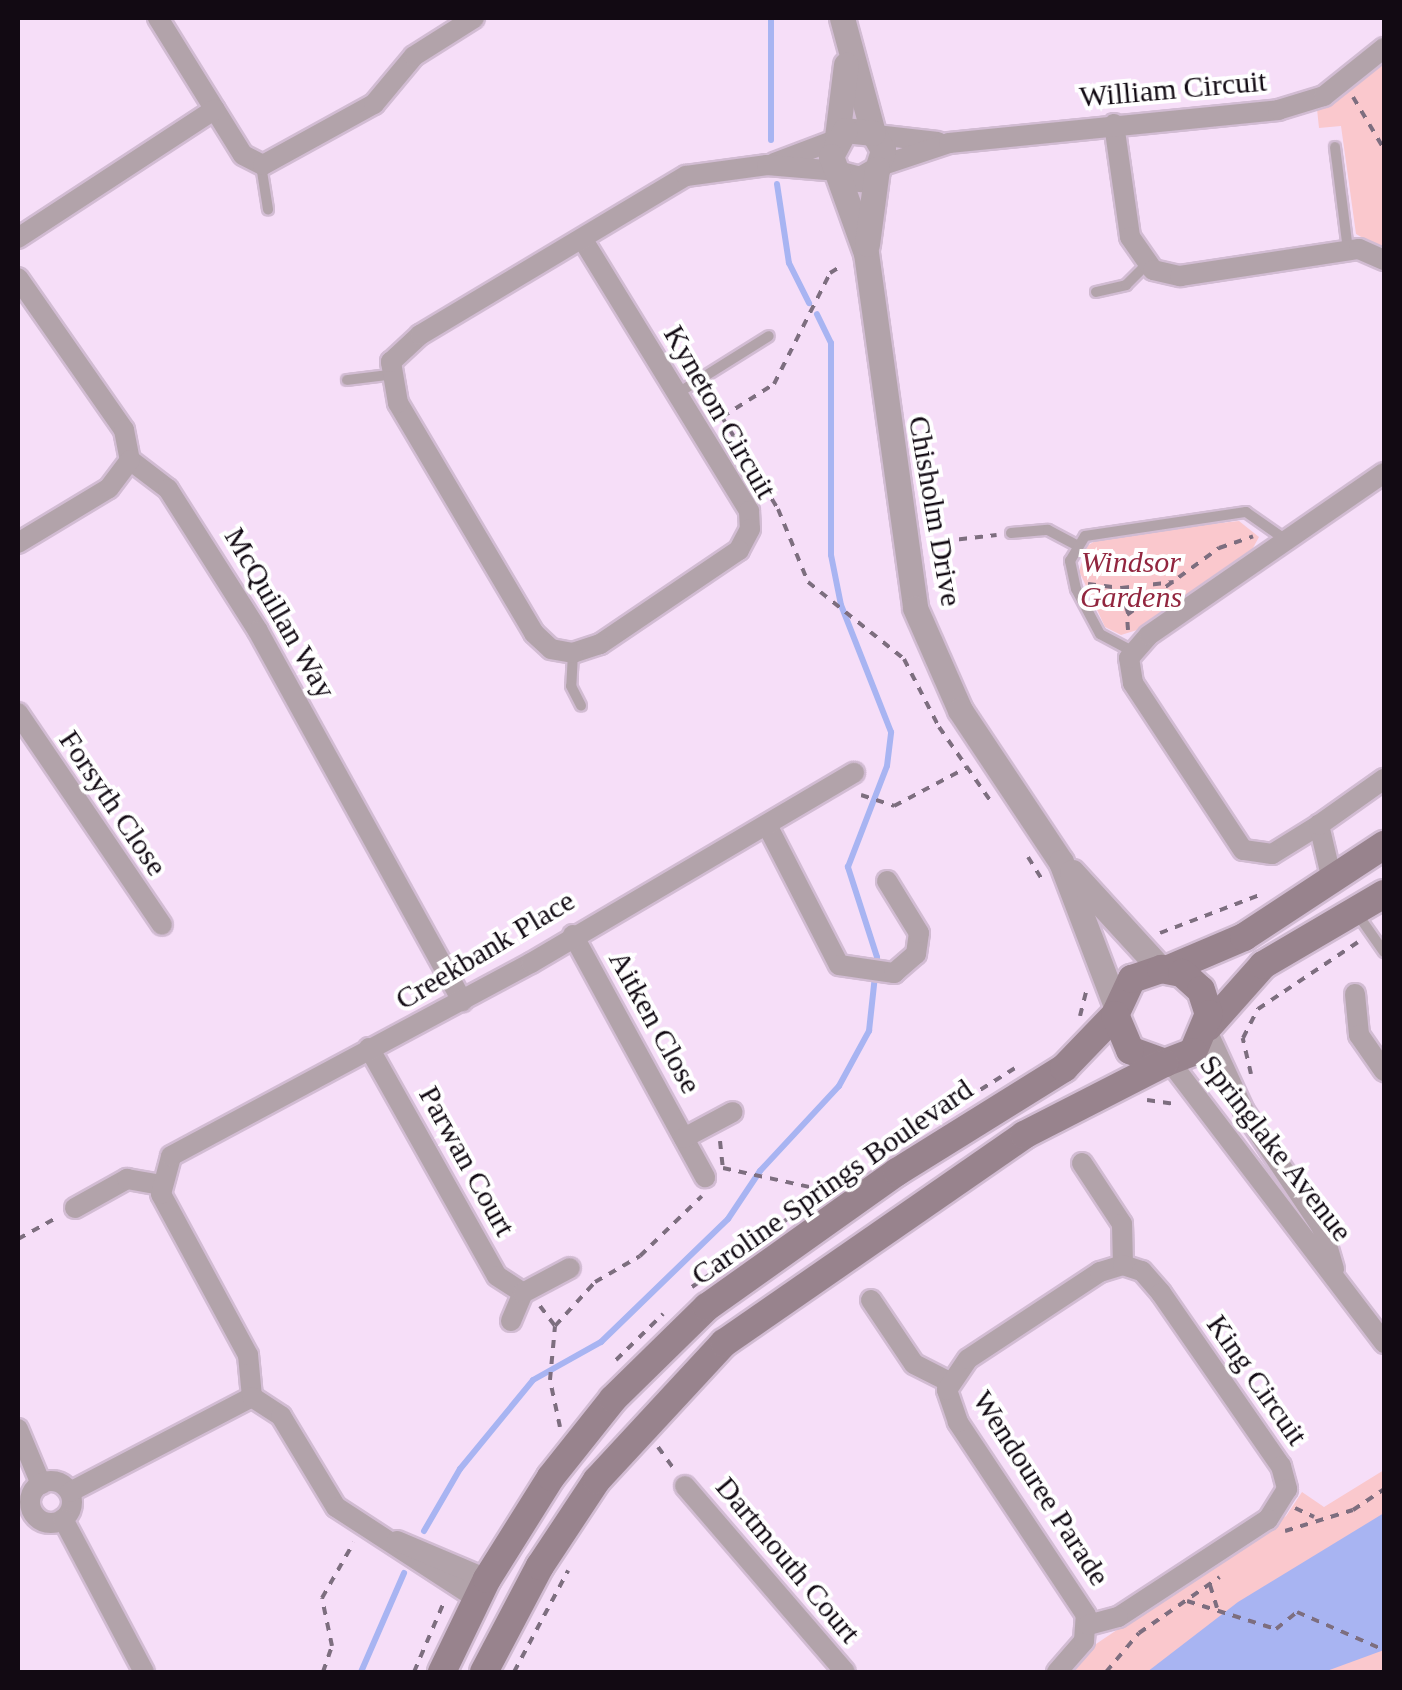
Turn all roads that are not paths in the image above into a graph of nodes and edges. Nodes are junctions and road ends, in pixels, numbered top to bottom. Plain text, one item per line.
1 (158, 18) edge
2 (474, 18) edge
3 (842, 18) edge
4 (1384, 48) edge
5 (847, 55) junction
6 (215, 109) junction
7 (1114, 124) junction
8 (874, 134) junction
9 (836, 138) junction
10 (950, 143) junction
11 (1335, 148) dead end
12 (260, 165) junction
13 (767, 165) junction
14 (879, 168) junction
15 (840, 172) junction
16 (268, 209) dead end
17 (18, 238) edge
18 (583, 240) junction
19 (1348, 250) junction
20 (866, 253) junction
21 (1384, 260) edge
22 (1146, 265) junction
23 (18, 278) edge
24 (1096, 292) dead end
25 (770, 336) dead end
26 (388, 375) junction
27 (347, 380) dead end
28 (678, 393) junction
29 (130, 460) junction
30 (1384, 473) edge
31 (1011, 534) road end
32 (1286, 540) junction
33 (18, 543) edge
34 (1076, 545) junction
35 (1131, 642) junction
36 (573, 653) junction
37 (581, 706) dead end
38 (18, 714) edge
39 (854, 773) dead end
40 (1384, 779) edge
41 (768, 825) junction
42 (1318, 825) junction
43 (1384, 846) edge
44 (1061, 862) junction
45 (1332, 880) junction
46 (887, 882) dead end
47 (1384, 894) edge
48 (1363, 923) junction
49 (162, 925) dead end
50 (573, 934) junction
51 (1384, 952) edge
52 (1165, 969) junction
53 (1355, 994) dead end
54 (462, 1002) junction
55 (1116, 1010) junction
56 (1208, 1029) junction
57 (369, 1048) junction
58 (1168, 1063) junction
59 (1384, 1071) edge
60 (733, 1112) dead end
61 (684, 1138) junction
62 (1082, 1163) dead end
63 (713, 1178) road end
64 (160, 1185) junction
65 (75, 1208) road end
66 (1123, 1265) junction
67 (570, 1268) dead end
68 (1334, 1269) junction
69 (523, 1293) junction
70 (871, 1300) dead end
71 (1377, 1315) edge
72 (511, 1321) dead end
73 (1384, 1343) edge
74 (948, 1382) junction
75 (252, 1397) junction
76 (18, 1429) edge
77 (41, 1484) junction
78 (685, 1486) road end
79 (70, 1492) junction
80 (26, 1518) edge
81 (63, 1519) junction
82 (482, 1589) junction
83 (517, 1605) junction
84 (1088, 1625) junction
85 (144, 1672) edge
86 (442, 1672) edge
87 (484, 1672) edge
88 (844, 1672) edge
89 (1056, 1672) edge

1 - 6 street
2 - 12 street
3 - 5 street
4 - 7 street, William Circuit
5 - 8 street
5 - 9 street
6 - 12 street
6 - 17 street
7 - 10 street, William Circuit
7 - 22 street
8 - 9 street
8 - 10 street, William Circuit
8 - 14 street
9 - 13 street
9 - 15 street
10 - 14 street, William Circuit
11 - 19 lane
12 - 16 lane
13 - 15 street
13 - 18 street
14 - 15 street
14 - 20 street, Chisholm Drive
15 - 20 street, Chisholm Drive
18 - 26 street
18 - 28 street, Kyneton Circuit
19 - 21 street
19 - 22 street
20 - 44 street, Chisholm Drive
22 - 24 lane
23 - 29 street
25 - 28 lane
26 - 27 lane
26 - 36 street
28 - 36 street, Kyneton Circuit
29 - 33 street
29 - 54 street, McQuillan Way
30 - 32 street
31 - 34 lane
32 - 34 lane
32 - 35 street
34 - 35 lane
35 - 42 street
36 - 37 lane
38 - 49 street, Forsyth Close
39 - 41 street, Creekbank Place
40 - 42 street
41 - 46 street
41 - 50 street, Creekbank Place
42 - 45 street
43 - 45 main road
44 - 52 street, Chisholm Drive
44 - 55 street, Chisholm Drive
45 - 52 main road
47 - 48 main road
48 - 51 lane
48 - 56 main road
50 - 54 street, Creekbank Place
50 - 61 street, Aitken Close
52 - 55 main road
52 - 56 main road
53 - 59 street
54 - 57 street, Creekbank Place
55 - 58 main road
55 - 82 main road, Caroline Springs Boulevard
56 - 58 main road
56 - 68 street, Springlake Avenue
57 - 64 street, Creekbank Place
57 - 69 street, Parwan Court
58 - 68 street, Springlake Avenue
58 - 83 main road
60 - 61 street, Aitken Close
61 - 63 street, Aitken Close
62 - 66 street
64 - 65 street
64 - 75 street
66 - 74 street
66 - 84 street, King Circuit
67 - 69 street
68 - 71 street, Springlake Avenue
69 - 72 street
70 - 74 street, Wendouree Parade
71 - 73 street, Springlake Avenue
74 - 84 street, Wendouree Parade
75 - 79 street
75 - 82 street
76 - 77 street
77 - 79 street
77 - 80 street
78 - 88 street, Dartmouth Court
79 - 81 street
80 - 81 street
81 - 85 street
82 - 83 main road
82 - 86 main road, Caroline Springs Boulevard
83 - 87 main road
84 - 89 street, Wendouree Parade

